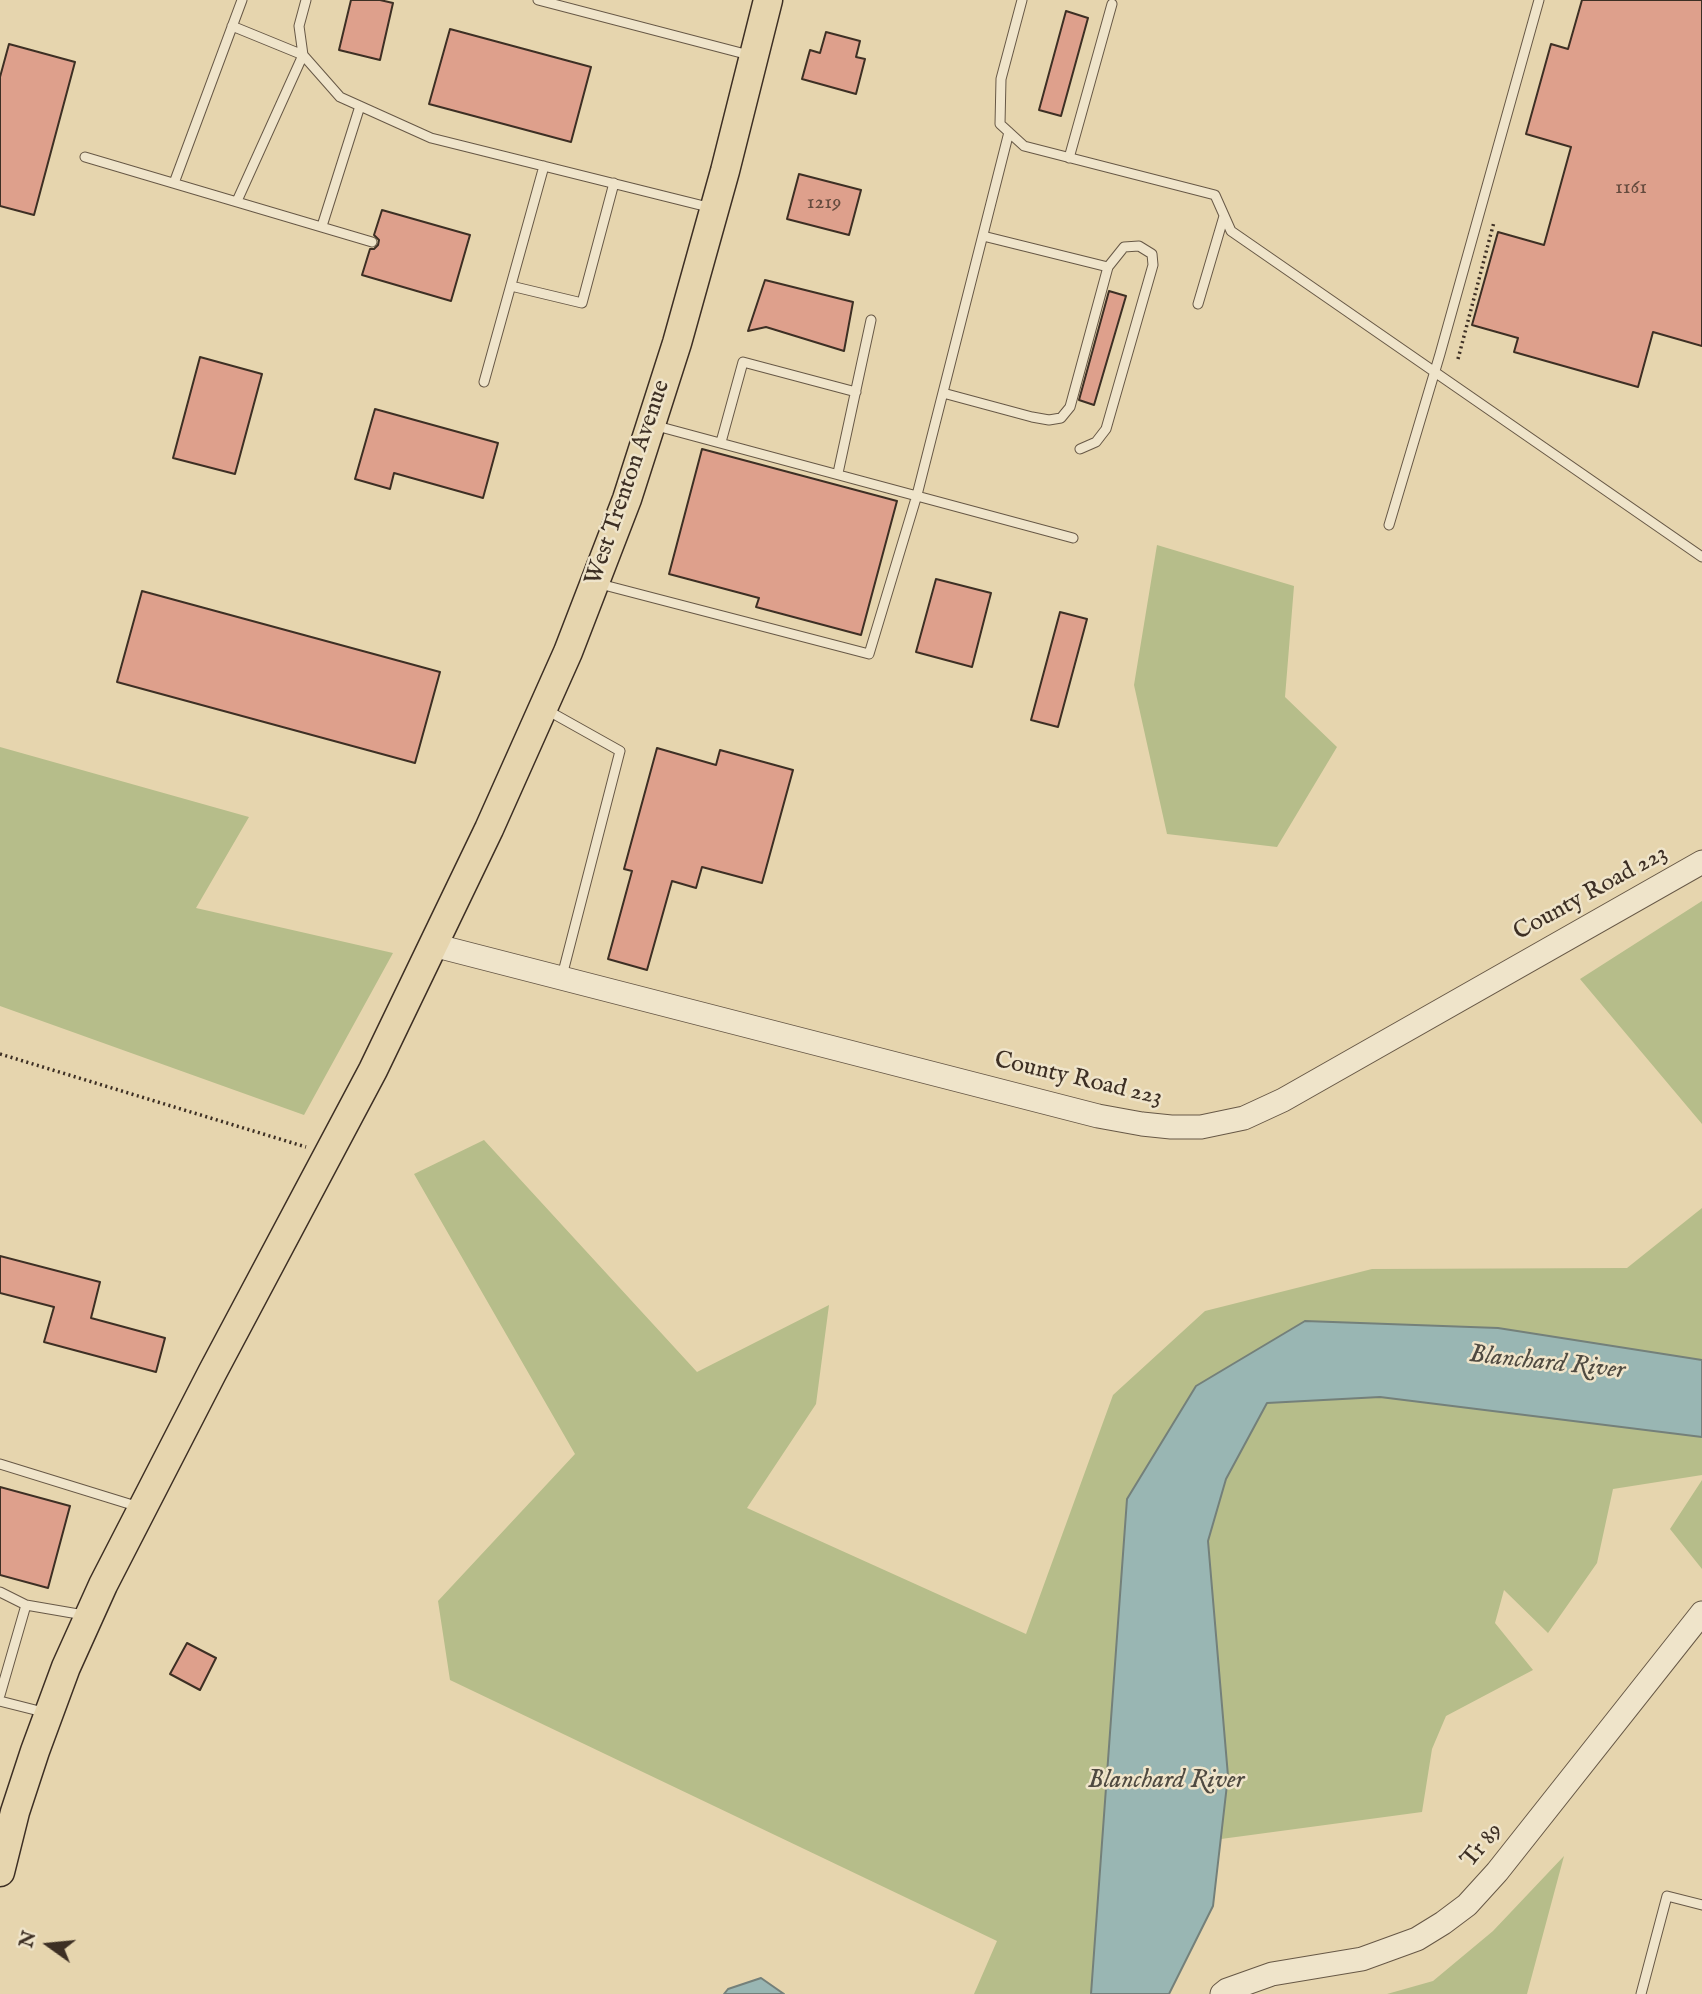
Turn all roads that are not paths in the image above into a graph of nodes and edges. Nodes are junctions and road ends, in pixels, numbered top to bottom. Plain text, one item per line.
1 (242, 0) edge
2 (306, 0) edge
3 (538, 0) edge
4 (768, 0) edge
5 (1022, 0) edge
6 (1539, 0) edge
7 (1112, 4) dead end
8 (232, 26) junction
9 (303, 55) junction
10 (754, 57) junction
11 (360, 106) junction
12 (1009, 132) junction
13 (85, 157) dead end
14 (1069, 158) junction
15 (544, 166) junction
16 (174, 183) junction
17 (614, 183) junction
18 (237, 201) junction
19 (715, 208) junction
20 (1224, 216) junction
21 (322, 226) junction
22 (983, 236) junction
23 (372, 242) dead end
24 (1108, 267) junction
25 (511, 286) junction
26 (1198, 304) dead end
27 (871, 320) dead end
28 (1435, 372) junction
29 (484, 382) dead end
30 (856, 392) junction
31 (943, 393) junction
32 (651, 424) junction
33 (721, 442) junction
34 (1080, 449) dead end
35 (838, 473) junction
36 (917, 495) junction
37 (1389, 526) dead end
38 (1073, 538) dead end
39 (1702, 557) edge
40 (595, 582) junction
41 (543, 707) junction
42 (1702, 862) edge
43 (433, 945) junction
44 (561, 978) junction
45 (0, 1464) edge
46 (143, 1508) junction
47 (0, 1592) edge
48 (26, 1605) junction
49 (1702, 1613) edge
50 (89, 1616) junction
51 (5, 1658) edge
52 (0, 1695) edge
53 (0, 1701) edge
54 (49, 1714) junction
55 (0, 1872) edge
56 (1702, 1905) edge
57 (1222, 1994) edge
58 (1641, 1994) edge

1 - 8 lane
2 - 9 lane
3 - 10 lane
4 - 10 main road, West Trenton Avenue
5 - 12 lane
6 - 28 lane
7 - 14 lane
8 - 9 lane
8 - 16 lane
9 - 11 lane
9 - 18 lane
10 - 19 main road, West Trenton Avenue
11 - 15 lane
11 - 21 lane
12 - 14 lane
12 - 22 lane
13 - 16 lane
14 - 20 lane
15 - 17 lane
15 - 25 lane
16 - 18 lane
17 - 19 lane
17 - 25 lane
18 - 21 lane
19 - 32 main road, West Trenton Avenue
20 - 26 lane
20 - 28 lane
21 - 23 lane
22 - 24 lane
22 - 31 lane
24 - 31 lane
24 - 34 lane
25 - 29 lane
27 - 30 lane
28 - 37 lane
28 - 39 lane
30 - 33 lane
30 - 35 lane
31 - 36 lane
32 - 33 lane
32 - 40 main road, West Trenton Avenue
33 - 35 lane
35 - 36 lane
36 - 38 lane
36 - 40 lane
40 - 41 main road, West Trenton Avenue
41 - 43 main road, West Trenton Avenue
41 - 44 lane
42 - 44 street, County Road 223
43 - 44 street, County Road 223
43 - 46 main road, West Trenton Avenue
45 - 46 lane
46 - 50 main road, West Trenton Avenue
47 - 48 lane
48 - 50 lane
48 - 51 lane
49 - 57 street, Tr 89
50 - 54 main road, West Trenton Avenue
51 - 52 lane
53 - 54 lane
54 - 55 main road, West Trenton Avenue
56 - 58 lane

